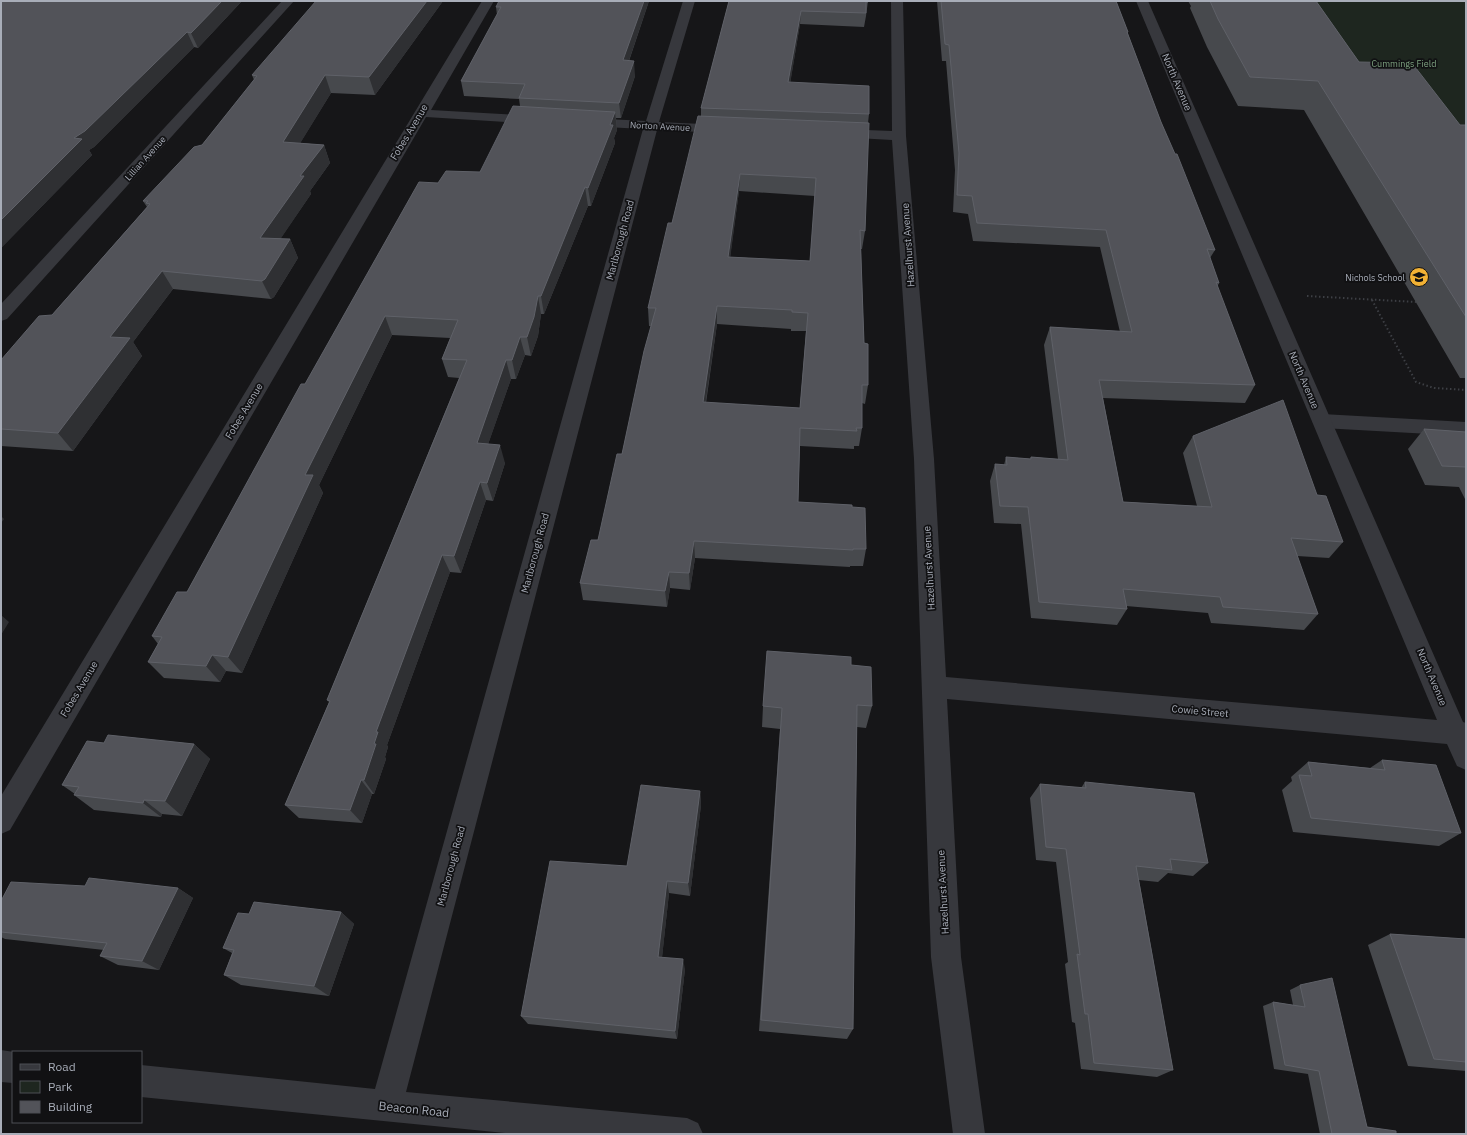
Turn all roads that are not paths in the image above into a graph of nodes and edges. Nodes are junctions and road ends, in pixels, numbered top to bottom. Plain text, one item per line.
1 (288, 1) edge
2 (488, 1) edge
3 (689, 1) edge
4 (897, 1) edge
5 (1142, 1) edge
6 (420, 113) junction
7 (548, 120) edge
8 (572, 122) edge
9 (651, 126) junction
10 (735, 129) edge
11 (827, 133) edge
12 (899, 136) junction
13 (1, 316) edge
14 (1322, 421) junction
15 (1466, 429) edge
16 (934, 687) junction
17 (1461, 734) edge
18 (1466, 758) edge
19 (1, 821) edge
20 (1, 1066) edge
21 (12, 1067) edge
22 (142, 1081) edge
23 (386, 1106) junction
24 (687, 1134) edge
25 (969, 1134) edge

1 - 13 street, Lillian Avenue
2 - 6 street, Fobes Avenue
3 - 9 street, Marlborough Road
4 - 12 street, Hazelhurst Avenue
5 - 14 street, North Avenue
6 - 7 street
6 - 19 street, Fobes Avenue
8 - 9 street, Norton Avenue
9 - 10 street, Norton Avenue
9 - 23 street, Marlborough Road
11 - 12 street
12 - 16 street, Hazelhurst Avenue
14 - 15 street
14 - 17 street, North Avenue
16 - 17 street, Cowie Street
16 - 25 street, Hazelhurst Avenue
17 - 18 street, North Avenue
20 - 21 street
22 - 23 street, Beacon Road
23 - 24 street, Beacon Road

